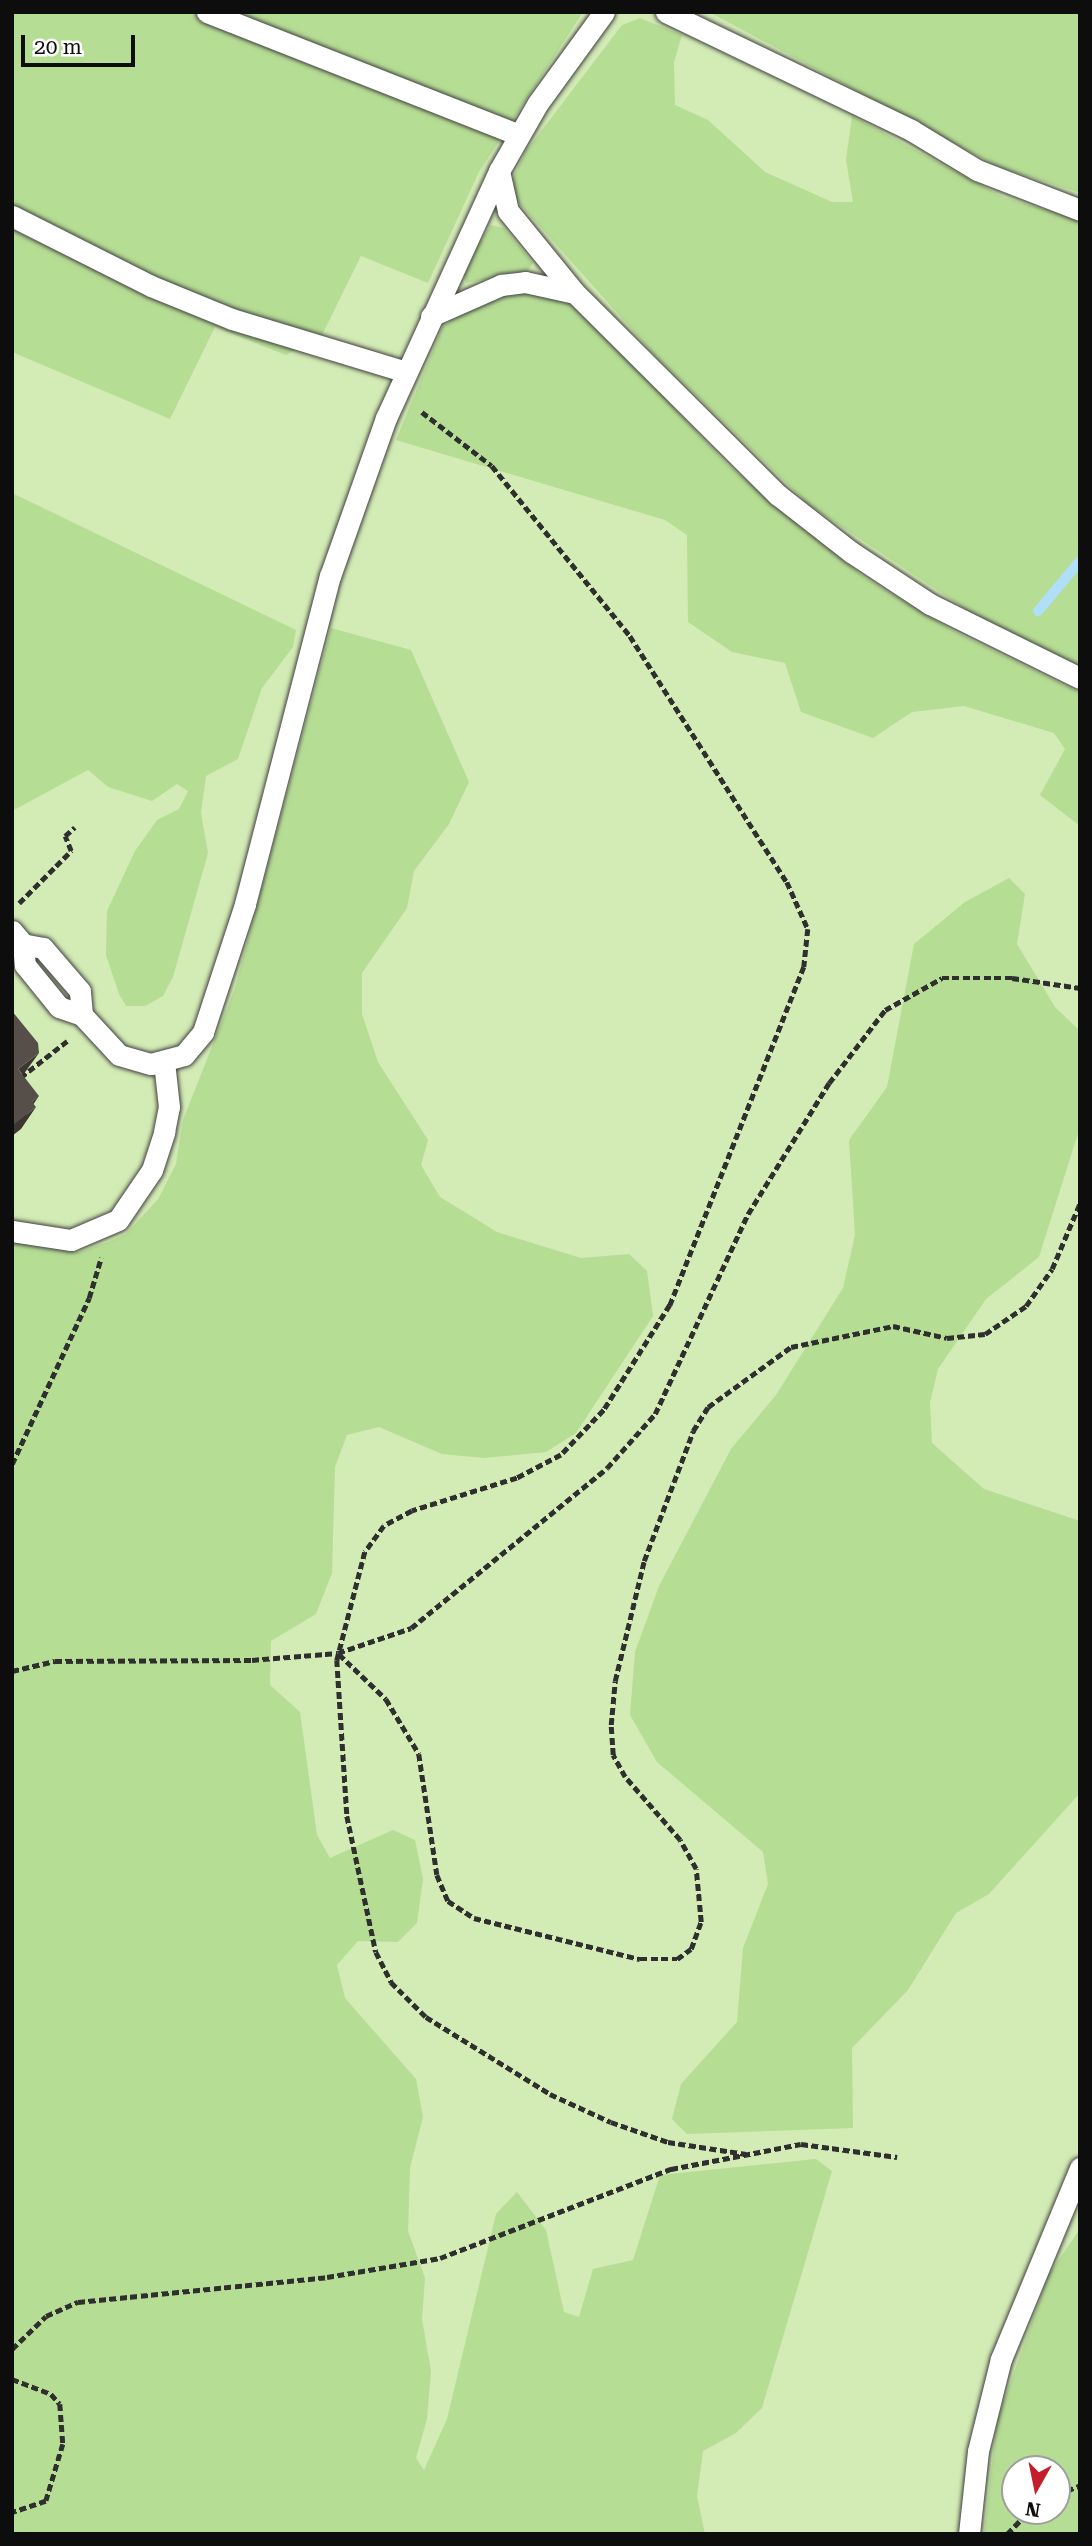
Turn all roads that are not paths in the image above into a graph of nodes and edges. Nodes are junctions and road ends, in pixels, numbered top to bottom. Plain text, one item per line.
1 (207, 12) edge
2 (604, 12) edge
3 (666, 12) edge
4 (519, 135) junction
5 (499, 171) junction
6 (1080, 210) edge
7 (12, 216) edge
8 (575, 293) junction
9 (431, 316) junction
10 (405, 372) junction
11 (1080, 678) edge
12 (18, 938) edge
13 (164, 1062) junction
14 (12, 1231) edge
15 (1080, 2168) edge
16 (969, 2534) edge

1 - 4 lane
2 - 4 lane
3 - 6 lane
4 - 5 lane
5 - 8 lane
5 - 9 lane
7 - 10 lane
8 - 9 lane
8 - 11 lane
9 - 10 lane
10 - 13 lane
12 - 13 lane
13 - 14 lane
15 - 16 lane

